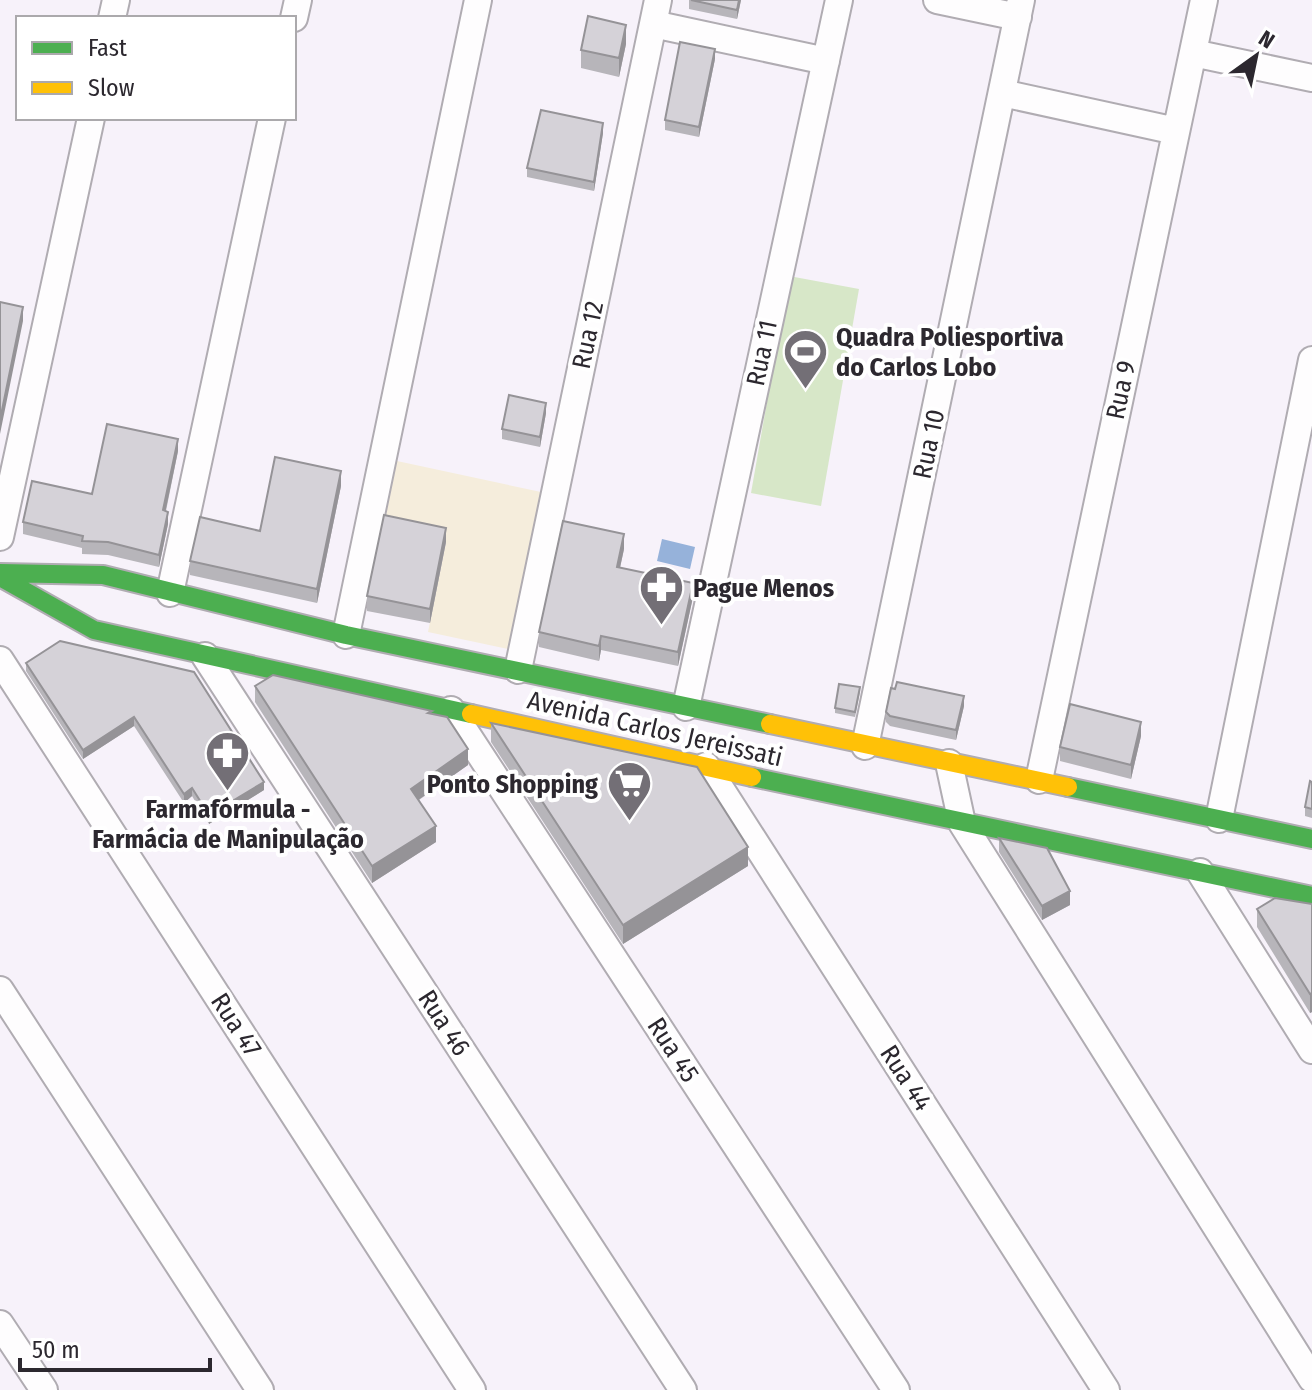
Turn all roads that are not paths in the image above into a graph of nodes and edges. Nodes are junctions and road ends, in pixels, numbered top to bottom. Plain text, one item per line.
1 (478, 0) edge
2 (839, 0) edge
3 (937, 0) edge
4 (1204, 0) edge
5 (1020, 8) edge
6 (656, 12) edge
7 (1193, 53) junction
8 (826, 61) junction
9 (1312, 78) edge
10 (1002, 93) junction
11 (91, 120) edge
12 (272, 120) edge
13 (1176, 131) junction
14 (1312, 360) edge
15 (0, 537) edge
16 (0, 575) edge
17 (170, 593) junction
18 (346, 635) junction
19 (205, 656) junction
20 (0, 660) edge
21 (518, 670) junction
22 (686, 707) junction
23 (451, 710) junction
24 (865, 746) junction
25 (949, 763) junction
26 (706, 766) junction
27 (1039, 780) junction
28 (1219, 819) junction
29 (962, 823) junction
30 (1312, 839) edge
31 (1200, 872) junction
32 (1312, 896) edge
33 (0, 990) edge
34 (1312, 1050) edge
35 (0, 1324) edge
36 (1312, 1379) edge
37 (44, 1390) edge
38 (260, 1390) edge
39 (472, 1390) edge
40 (683, 1390) edge
41 (896, 1390) edge
42 (1106, 1390) edge

1 - 18 street
2 - 8 street, Rua 11
3 - 5 street
4 - 7 street, Rua 9
5 - 10 street, Rua 10
6 - 8 street
6 - 21 street, Rua 12
7 - 9 street
7 - 13 street, Rua 9
8 - 22 street, Rua 11
10 - 13 street
10 - 24 street, Rua 10
11 - 15 street
12 - 17 street
13 - 27 street, Rua 9
14 - 28 street
16 - 17 street, Avenida Carlos Jereissati
16 - 19 street, Avenida Carlos Jereissati
17 - 18 street, Avenida Carlos Jereissati
18 - 21 street, Avenida Carlos Jereissati
19 - 23 street, Avenida Carlos Jereissati
19 - 40 street, Rua 46
20 - 39 street, Rua 47
21 - 22 street, Avenida Carlos Jereissati
22 - 24 street, Avenida Carlos Jereissati
23 - 26 street, Avenida Carlos Jereissati
23 - 41 street, Rua 45
24 - 25 street, Avenida Carlos Jereissati
25 - 27 street, Avenida Carlos Jereissati
25 - 29 street
26 - 29 street, Avenida Carlos Jereissati
26 - 42 street, Rua 44
27 - 28 street, Avenida Carlos Jereissati
28 - 30 street, Avenida Carlos Jereissati
29 - 31 street, Avenida Carlos Jereissati
29 - 36 street
31 - 32 street, Avenida Carlos Jereissati
31 - 34 street
33 - 38 street
35 - 37 street

